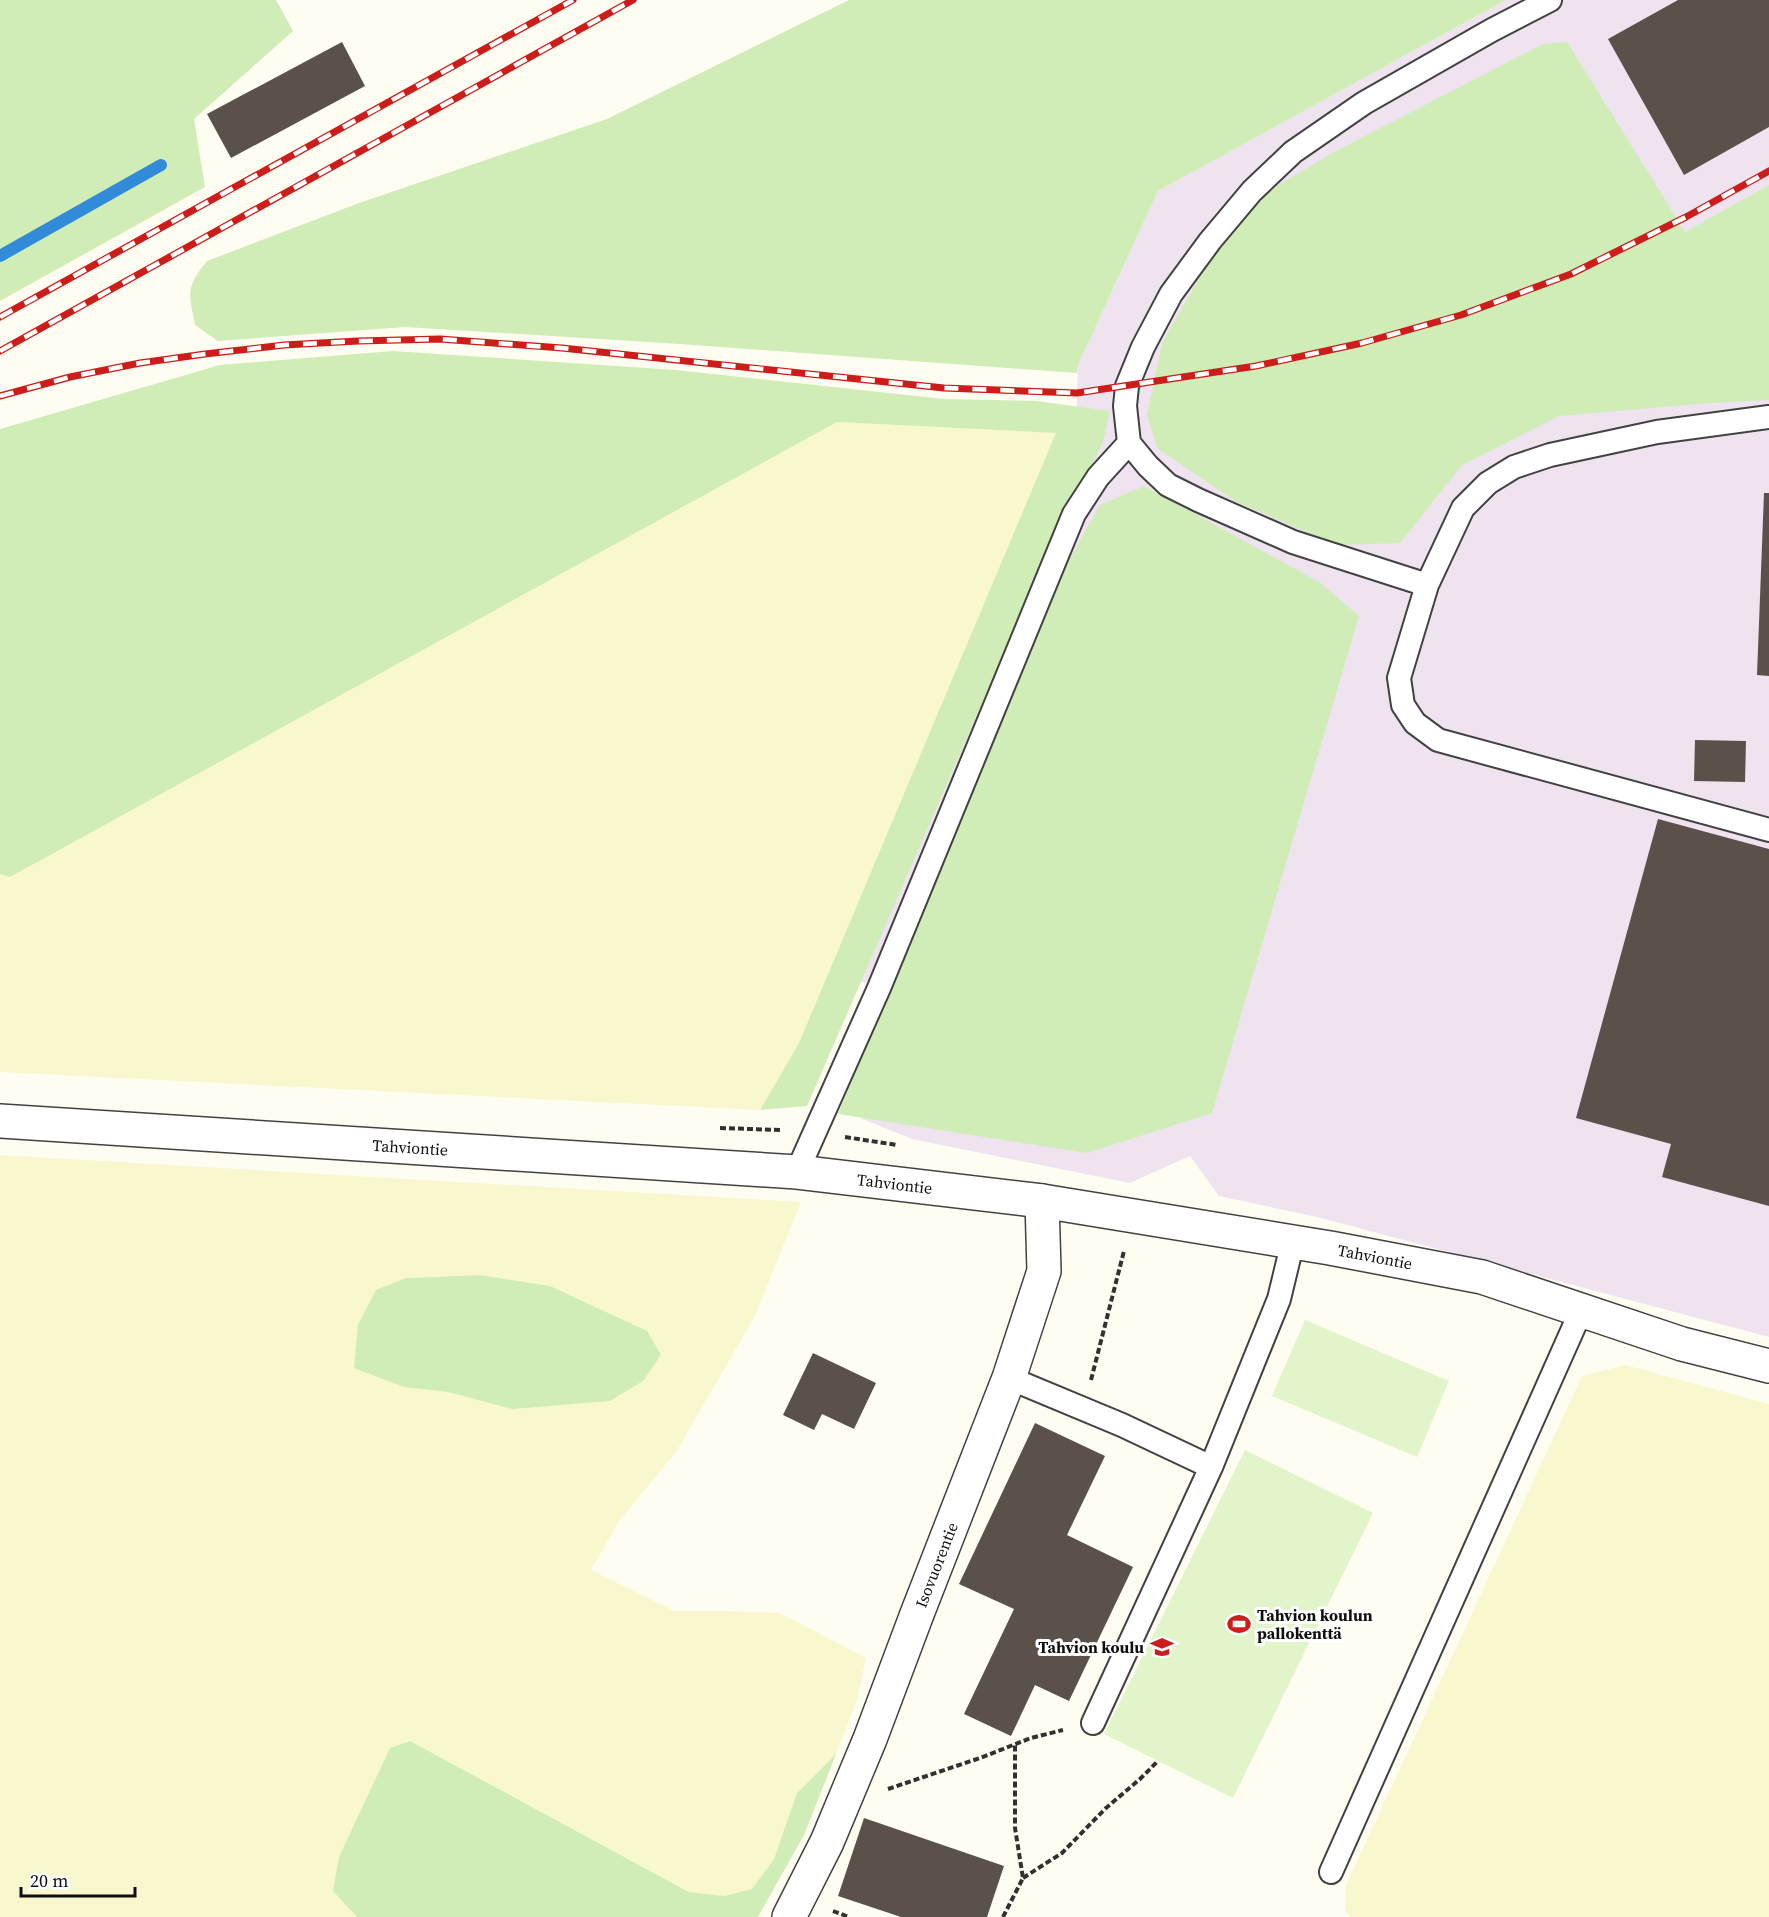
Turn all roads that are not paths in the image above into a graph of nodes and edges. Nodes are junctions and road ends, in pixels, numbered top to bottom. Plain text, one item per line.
1 (1550, 0) edge
2 (1769, 417) edge
3 (1129, 443) junction
4 (1427, 585) junction
5 (1769, 830) edge
6 (0, 1121) edge
7 (797, 1172) junction
8 (1042, 1200) junction
9 (1293, 1241) junction
10 (1581, 1311) junction
11 (1769, 1366) edge
12 (1009, 1378) junction
13 (1211, 1467) junction
14 (1093, 1723) road end
15 (1331, 1872) dead end
16 (789, 1917) edge

1 - 3 lane
2 - 4 lane
3 - 4 lane
3 - 7 lane
4 - 5 lane
6 - 7 street, Tahviontie
7 - 8 street, Tahviontie
8 - 9 street, Tahviontie
8 - 12 street, Isovuorentie
9 - 10 street, Tahviontie
9 - 13 lane
10 - 11 street, Tahviontie
10 - 15 lane
12 - 13 lane
12 - 16 street, Isovuorentie
13 - 14 lane

